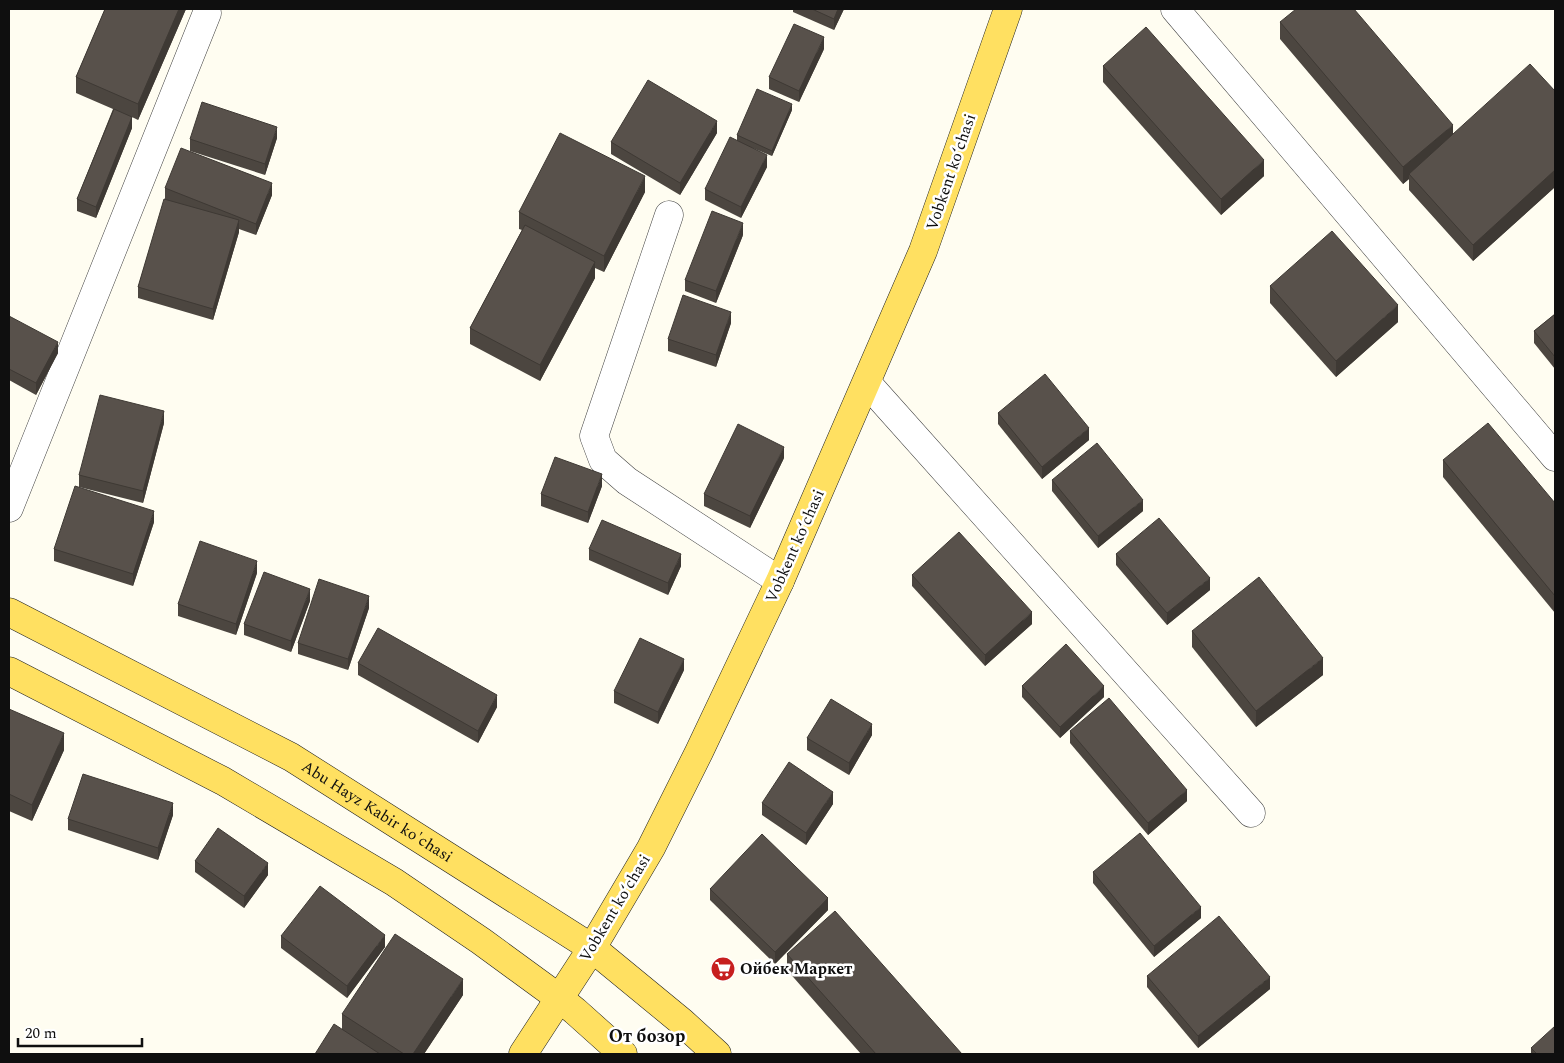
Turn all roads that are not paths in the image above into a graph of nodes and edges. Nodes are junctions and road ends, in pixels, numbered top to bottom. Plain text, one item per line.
1 (1008, 9) edge
2 (1175, 9) edge
3 (207, 13) dead end
4 (669, 215) dead end
5 (867, 383) junction
6 (1555, 457) edge
7 (9, 508) edge
8 (780, 581) junction
9 (9, 612) edge
10 (9, 671) edge
11 (1251, 813) dead end
12 (592, 948) junction
13 (559, 998) junction
14 (522, 1054) edge
15 (623, 1054) edge
16 (717, 1054) edge

1 - 5 main road, Vobkent koʻchasi
2 - 6 street
3 - 7 street
4 - 8 street
5 - 8 main road, Vobkent koʻchasi
5 - 11 street
8 - 12 main road, Vobkent koʻchasi
9 - 12 main road, Abu Hayz Kabir ko'chasi
10 - 13 main road
12 - 13 main road, Vobkent koʻchasi
12 - 16 main road, Abu Hayz Kabir ko'chasi
13 - 14 main road, Vobkent koʻchasi
13 - 15 main road

